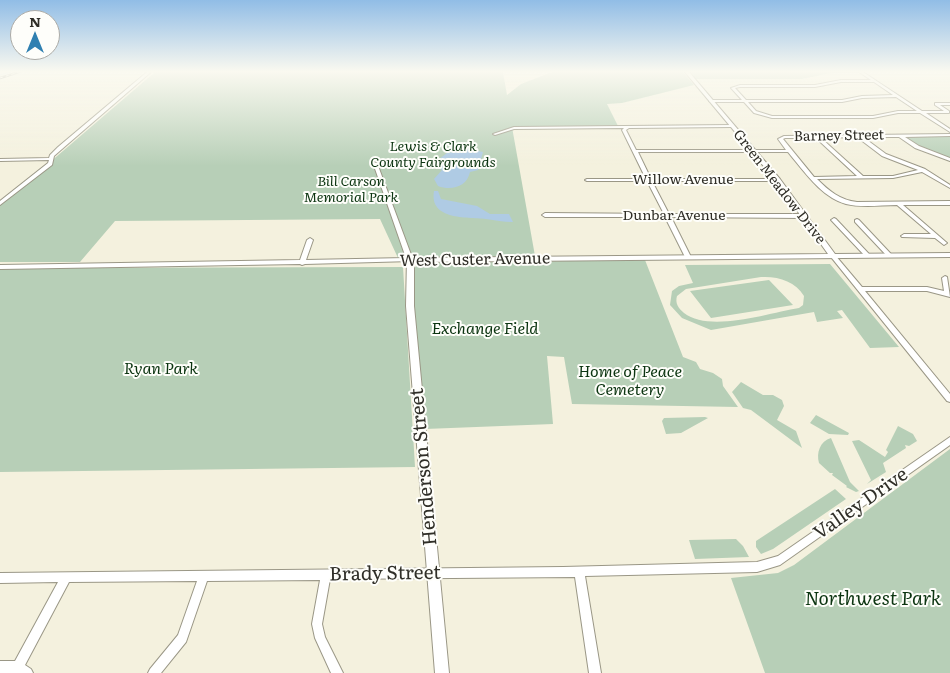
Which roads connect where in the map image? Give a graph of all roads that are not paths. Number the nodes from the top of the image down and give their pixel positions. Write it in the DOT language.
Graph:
graph roads {
  1 [pos="112,103"];
  2 [pos="713,103"];
  3 [pos="746,103"];
  4 [pos="909,103"];
  5 [pos="950,104"];
  6 [pos="922,112"];
  7 [pos="949,113"];
  8 [pos="732,126"];
  9 [pos="628,127"];
  10 [pos="950,133"];
  11 [pos="495,134"];
  12 [pos="899,135"];
  13 [pos="816,136"];
  14 [pos="858,136"];
  15 [pos="635,151"];
  16 [pos="753,151"];
  17 [pos="789,151"];
  18 [pos="51,159"];
  19 [pos="0,160"];
  20 [pos="950,160"];
  21 [pos="375,163"];
  22 [pos="923,170"];
  23 [pos="814,178"];
  24 [pos="862,178"];
  25 [pos="587,180"];
  26 [pos="649,180"];
  27 [pos="778,180"];
  28 [pos="950,187"];
  29 [pos="0,204"];
  30 [pos="899,204"];
  31 [pos="950,204"];
  32 [pos="545,216"];
  33 [pos="667,216"];
  34 [pos="804,216"];
  35 [pos="834,220"];
  36 [pos="857,221"];
  37 [pos="904,236"];
  38 [pos="936,236"];
  39 [pos="310,240"];
  40 [pos="944,243"];
  41 [pos="889,255"];
  42 [pos="950,255"];
  43 [pos="833,256"];
  44 [pos="867,256"];
  45 [pos="688,257"];
  46 [pos="410,260"];
  47 [pos="302,263"];
  48 [pos="0,267"];
  49 [pos="944,278"];
  50 [pos="860,289"];
  51 [pos="949,294"];
  52 [pos="950,399"];
  53 [pos="950,440"];
  54 [pos="770,564"];
  55 [pos="579,571"];
  56 [pos="433,573"];
  57 [pos="326,574"];
  58 [pos="204,576"];
  59 [pos="0,578"];
  60 [pos="66,578"];
  61 [pos="0,667"];
  62 [pos="23,670"];
  63 [pos="154,673"];
  64 [pos="337,673"];
  65 [pos="442,673"];
  66 [pos="595,673"];
  1 -- 18 [label="street"];
  2 -- 8 [label="main road, Green Meadow Drive"];
  3 -- 6 [label="street"];
  4 -- 6 [label="street"];
  5 -- 7 [label="street"];
  6 -- 7 [label="street"];
  6 -- 10 [label="street"];
  8 -- 9 [label="street"];
  8 -- 16 [label="main road, Green Meadow Drive"];
  9 -- 11 [label="street"];
  9 -- 15 [label="street"];
  10 -- 12 [label="street, Barney Street"];
  12 -- 14 [label="street, Barney Street"];
  12 -- 20 [label="street"];
  13 -- 14 [label="street, Barney Street"];
  13 -- 17 [label="street, Barney Street"];
  13 -- 24 [label="street"];
  14 -- 22 [label="street"];
  15 -- 16 [label="street, Barney Street"];
  15 -- 26 [label="street"];
  16 -- 17 [label="street, Barney Street"];
  16 -- 27 [label="main road, Green Meadow Drive"];
  17 -- 23 [label="street"];
  18 -- 19 [label="street"];
  18 -- 29 [label="street"];
  21 -- 46 [label="street"];
  22 -- 24 [label="street"];
  22 -- 28 [label="street"];
  23 -- 24 [label="street"];
  23 -- 30 [label="street"];
  25 -- 26 [label="street, Willow Avenue"];
  26 -- 27 [label="street, Willow Avenue"];
  26 -- 33 [label="street"];
  27 -- 34 [label="main road, Green Meadow Drive"];
  30 -- 31 [label="street"];
  30 -- 38 [label="street"];
  32 -- 33 [label="street, Dunbar Avenue"];
  33 -- 34 [label="street, Dunbar Avenue"];
  33 -- 45 [label="street"];
  34 -- 43 [label="main road, Green Meadow Drive"];
  35 -- 44 [label="street"];
  36 -- 41 [label="street"];
  37 -- 38 [label="street"];
  38 -- 40 [label="street"];
  39 -- 47 [label="street"];
  41 -- 42 [label="main road, West Custer Avenue"];
  41 -- 44 [label="main road, West Custer Avenue"];
  43 -- 44 [label="main road, West Custer Avenue"];
  43 -- 45 [label="main road, West Custer Avenue"];
  43 -- 50 [label="street"];
  45 -- 46 [label="main road, West Custer Avenue"];
  46 -- 47 [label="street, West Custer Avenue"];
  46 -- 56 [label="main road, Henderson Street"];
  47 -- 48 [label="street, West Custer Avenue"];
  49 -- 51 [label="street"];
  50 -- 51 [label="street"];
  50 -- 52 [label="street"];
  53 -- 54 [label="street, Valley Drive"];
  54 -- 55 [label="street, Brady Street"];
  55 -- 56 [label="street, Brady Street"];
  55 -- 66 [label="street"];
  56 -- 57 [label="street, Brady Street"];
  56 -- 65 [label="main road, Henderson Street"];
  57 -- 58 [label="street, Brady Street"];
  57 -- 64 [label="street"];
  58 -- 60 [label="street, Brady Street"];
  58 -- 63 [label="street"];
  59 -- 60 [label="street, Brady Street"];
  60 -- 62 [label="street"];
  61 -- 62 [label="street"];
}
